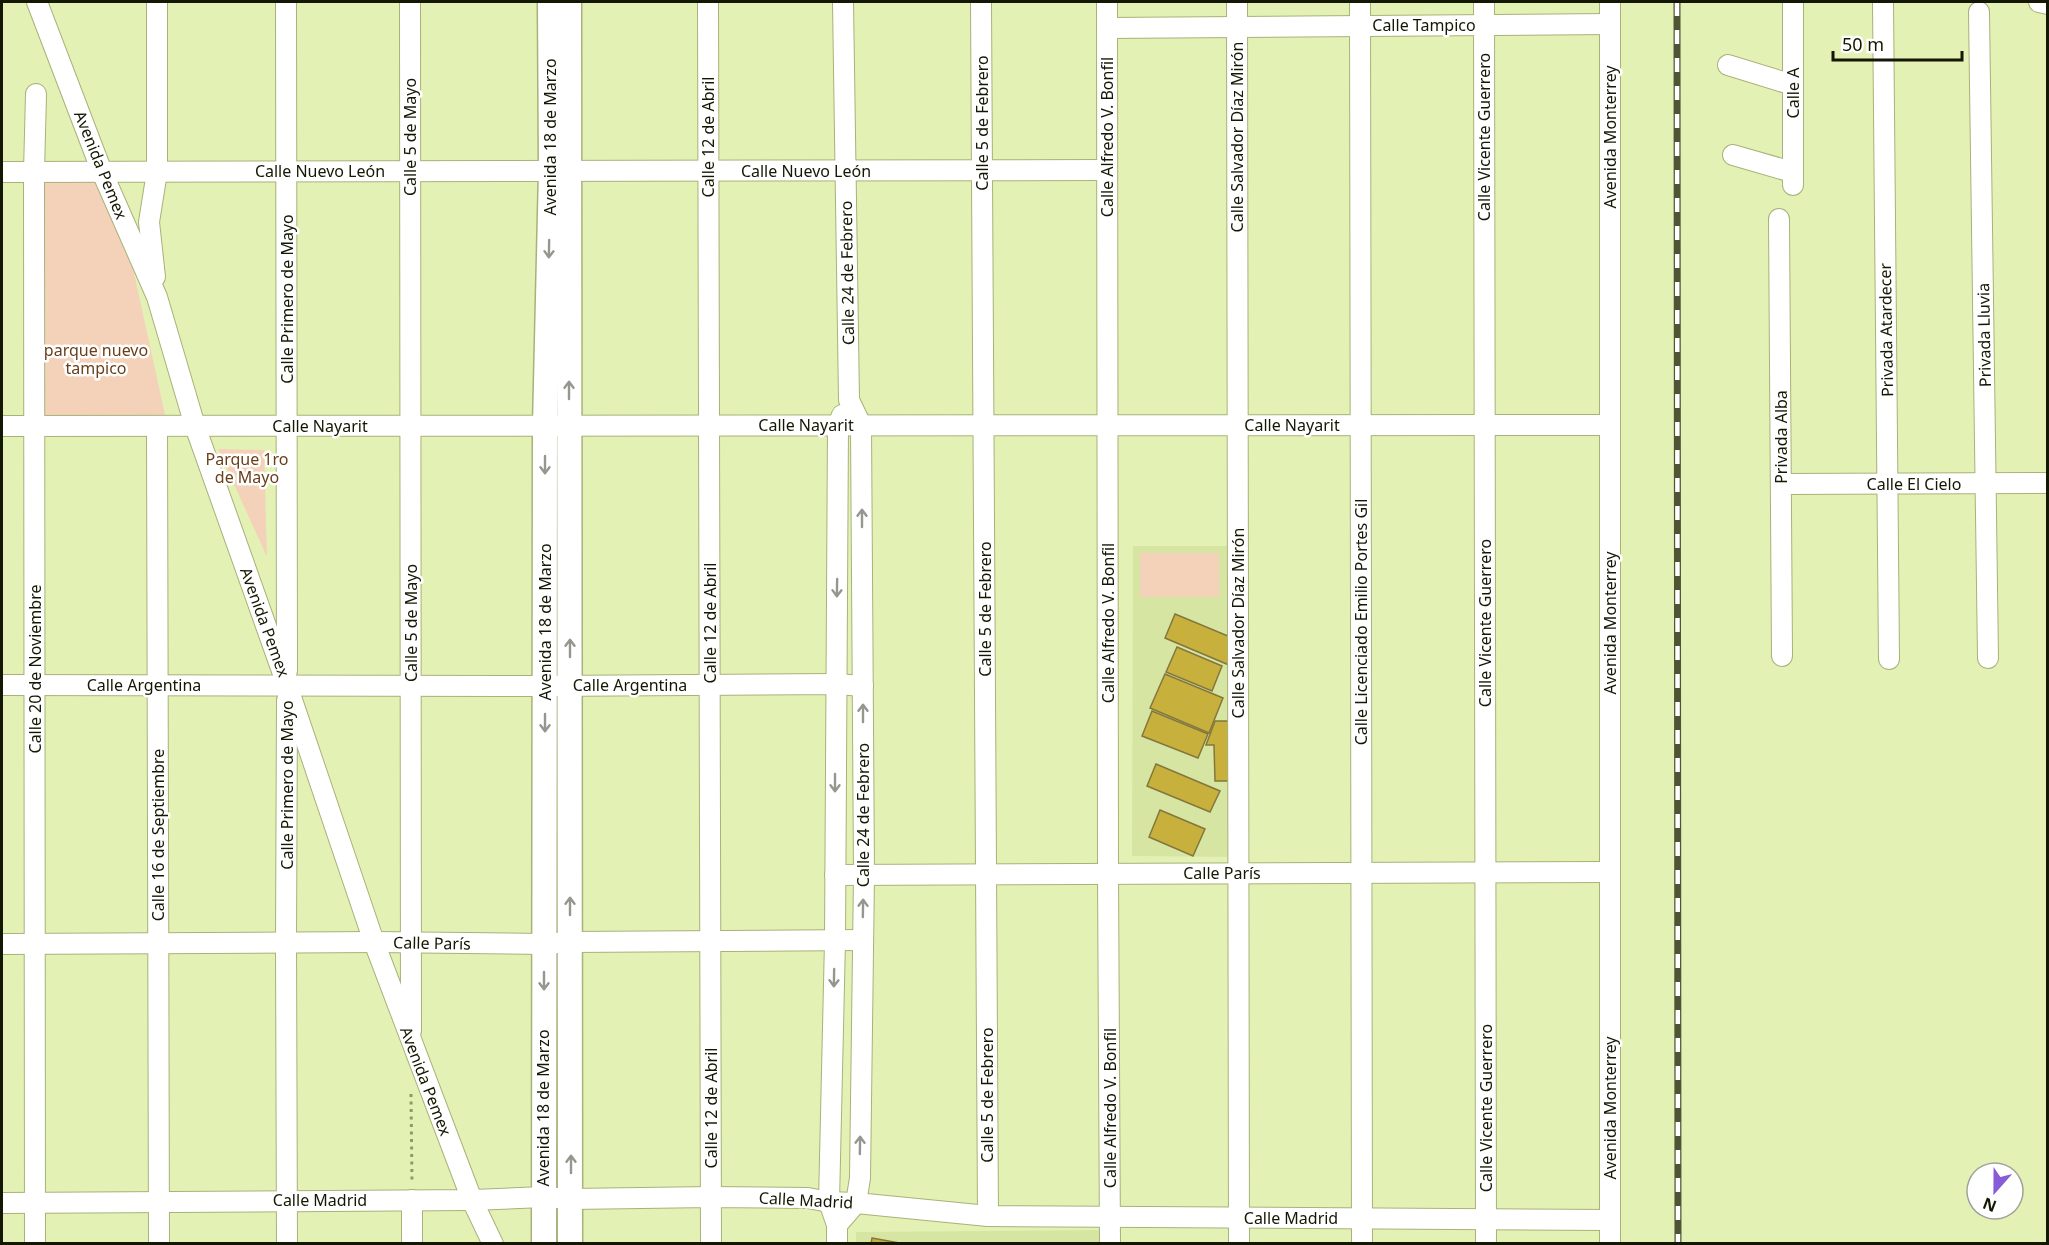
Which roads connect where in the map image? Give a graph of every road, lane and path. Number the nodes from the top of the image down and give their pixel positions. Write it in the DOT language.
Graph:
graph roads {
  1 [pos="37,2"];
  2 [pos="157,2"];
  3 [pos="286,2"];
  4 [pos="410,2"];
  5 [pos="550,2"];
  6 [pos="569,2"];
  7 [pos="708,2"];
  8 [pos="843,2"];
  9 [pos="981,2"];
  10 [pos="1107,2"];
  11 [pos="1237,2"];
  12 [pos="1360,2"];
  13 [pos="1484,2"];
  14 [pos="1611,2"];
  15 [pos="1793,2"];
  16 [pos="1883,2"];
  17 [pos="2039,2"];
  18 [pos="2048,4"];
  19 [pos="1979,12"];
  20 [pos="1610,24"];
  21 [pos="1484,25"];
  22 [pos="1360,26"];
  23 [pos="1237,27"];
  24 [pos="1107,28"];
  25 [pos="1728,65"];
  26 [pos="1793,85"];
  27 [pos="36,94"];
  28 [pos="1733,155"];
  29 [pos="982,170"];
  30 [pos="1107,170"];
  31 [pos="287,171"];
  32 [pos="410,171"];
  33 [pos="560,171"];
  34 [pos="708,171"];
  35 [pos="845,171"];
  36 [pos="2,172"];
  37 [pos="34,172"];
  38 [pos="102,172"];
  39 [pos="157,172"];
  40 [pos="1779,219"];
  41 [pos="157,297"];
  42 [pos="849,400"];
  43 [pos="570,425"];
  44 [pos="709,425"];
  45 [pos="838,425"];
  46 [pos="861,425"];
  47 [pos="1237,425"];
  48 [pos="1485,425"];
  49 [pos="1610,425"];
  50 [pos="2,426"];
  51 [pos="34,426"];
  52 [pos="157,426"];
  53 [pos="195,426"];
  54 [pos="287,426"];
  55 [pos="411,426"];
  56 [pos="545,426"];
  57 [pos="984,426"];
  58 [pos="1108,426"];
  59 [pos="1361,426"];
  60 [pos="1986,483"];
  61 [pos="2048,483"];
  62 [pos="1781,484"];
  63 [pos="1887,484"];
  64 [pos="1782,656"];
  65 [pos="1988,658"];
  66 [pos="1889,659"];
  67 [pos="836,684"];
  68 [pos="2,685"];
  69 [pos="34,685"];
  70 [pos="158,685"];
  71 [pos="287,685"];
  72 [pos="411,685"];
  73 [pos="570,685"];
  74 [pos="710,685"];
  75 [pos="545,686"];
  76 [pos="863,686"];
  77 [pos="1610,872"];
  78 [pos="1108,873"];
  79 [pos="1238,873"];
  80 [pos="1362,873"];
  81 [pos="1485,873"];
  82 [pos="835,875"];
  83 [pos="864,875"];
  84 [pos="986,875"];
  85 [pos="863,940"];
  86 [pos="710,941"];
  87 [pos="835,941"];
  88 [pos="374,942"];
  89 [pos="570,942"];
  90 [pos="158,943"];
  91 [pos="411,943"];
  92 [pos="2,944"];
  93 [pos="35,944"];
  94 [pos="286,944"];
  95 [pos="544,944"];
  96 [pos="411,1042"];
  97 [pos="411,1087"];
  98 [pos="543,1197"];
  99 [pos="711,1197"];
  100 [pos="571,1199"];
  101 [pos="287,1200"];
  102 [pos="412,1200"];
  103 [pos="472,1200"];
  104 [pos="159,1201"];
  105 [pos="35,1202"];
  106 [pos="829,1202"];
  107 [pos="2,1203"];
  108 [pos="856,1203"];
  109 [pos="988,1216"];
  110 [pos="1110,1217"];
  111 [pos="1239,1218"];
  112 [pos="1362,1218"];
  113 [pos="1486,1219"];
  114 [pos="1610,1220"];
  115 [pos="837,1234"];
  116 [pos="35,1244"];
  117 [pos="159,1244"];
  118 [pos="287,1244"];
  119 [pos="412,1244"];
  120 [pos="493,1244"];
  121 [pos="544,1244"];
  122 [pos="570,1244"];
  123 [pos="711,1244"];
  124 [pos="1110,1244"];
  125 [pos="1239,1244"];
  126 [pos="1362,1244"];
  127 [pos="1486,1244"];
  128 [pos="1610,1244"];
  1 -- 38 [label="street, Avenida Pemex"];
  2 -- 39 [label="street"];
  3 -- 31 [label="street, Calle Primero de Mayo"];
  4 -- 32 [label="street, Calle 5 de Mayo"];
  5 -- 33 [label="street, Avenida 18 de Marzo"];
  6 -- 33 [label="street, Avenida 18 de Marzo"];
  7 -- 34 [label="street, Calle 12 de Abril"];
  8 -- 35 [label="street, Calle 24 de Febrero"];
  9 -- 29 [label="street, Calle 5 de Febrero"];
  10 -- 24 [label="street, Calle Alfredo V. Bonfil"];
  11 -- 23 [label="street, Calle Salvador Díaz Mirón"];
  12 -- 22 [label="street, Calle Licenciado Emilio Portes Gil"];
  13 -- 21 [label="street, Calle Vicente Guerrero"];
  14 -- 20 [label="street, Avenida Monterrey"];
  15 -- 26 [label="street, Calle A"];
  16 -- 63 [label="street, Privada Atardecer"];
  17 -- 18 [label="street"];
  19 -- 60 [label="street, Privada Lluvia"];
  20 -- 21 [label="street, Calle Tampico"];
  20 -- 49 [label="street, Avenida Monterrey"];
  21 -- 22 [label="street, Calle Tampico"];
  21 -- 48 [label="street, Calle Vicente Guerrero"];
  22 -- 23 [label="street, Calle Tampico"];
  22 -- 59 [label="street, Calle Licenciado Emilio Portes Gil"];
  23 -- 24 [label="street, Calle Tampico"];
  23 -- 47 [label="street, Calle Salvador Díaz Mirón"];
  24 -- 30 [label="street, Calle Alfredo V. Bonfil"];
  25 -- 26 [label="street"];
  26 -- 28 [label="street, Calle A"];
  27 -- 37 [label="street, Calle 20 de Noviembre"];
  29 -- 30 [label="street, Calle Nuevo León"];
  29 -- 35 [label="street, Calle Nuevo León"];
  29 -- 57 [label="street, Calle 5 de Febrero"];
  30 -- 58 [label="street, Calle Alfredo V. Bonfil"];
  31 -- 32 [label="street, Calle Nuevo León"];
  31 -- 39 [label="street, Calle Nuevo León"];
  31 -- 54 [label="street, Calle Primero de Mayo"];
  32 -- 33 [label="street, Calle Nuevo León"];
  32 -- 55 [label="street, Calle 5 de Mayo"];
  33 -- 34 [label="street, Calle Nuevo León"];
  43 -- 33 [label="street, Avenida 18 de Marzo, one-way"];
  33 -- 56 [label="street, Avenida 18 de Marzo, one-way"];
  34 -- 35 [label="street, Calle Nuevo León"];
  34 -- 44 [label="street, Calle 12 de Abril"];
  35 -- 42 [label="street, Calle 24 de Febrero"];
  36 -- 37 [label="street, Calle Nuevo León"];
  37 -- 38 [label="street, Calle Nuevo León"];
  37 -- 51 [label="street, Calle 20 de Noviembre"];
  38 -- 39 [label="street, Calle Nuevo León"];
  38 -- 41 [label="street, Avenida Pemex"];
  39 -- 41 [label="street"];
  40 -- 62 [label="street, Privada Alba"];
  41 -- 53 [label="street, Avenida Pemex"];
  42 -- 45 [label="street, Calle 24 de Febrero"];
  42 -- 46 [label="street, Calle 24 de Febrero"];
  43 -- 44 [label="street, Calle Nayarit"];
  43 -- 56 [label="street, Calle Nayarit"];
  73 -- 43 [label="street, Avenida 18 de Marzo, one-way"];
  44 -- 45 [label="street, Calle Nayarit"];
  44 -- 74 [label="street, Calle 12 de Abril"];
  45 -- 46 [label="street, Calle Nayarit"];
  45 -- 67 [label="street, Calle 24 de Febrero, one-way"];
  46 -- 57 [label="street, Calle Nayarit"];
  76 -- 46 [label="street, Calle 24 de Febrero, one-way"];
  47 -- 58 [label="street, Calle Nayarit"];
  47 -- 59 [label="street, Calle Nayarit"];
  47 -- 79 [label="street, Calle Salvador Díaz Mirón"];
  48 -- 49 [label="street, Calle Nayarit"];
  48 -- 59 [label="street, Calle Nayarit"];
  48 -- 81 [label="street, Calle Vicente Guerrero"];
  49 -- 77 [label="street, Avenida Monterrey"];
  50 -- 51 [label="street, Calle Nayarit"];
  51 -- 52 [label="street, Calle Nayarit"];
  51 -- 69 [label="street, Calle 20 de Noviembre"];
  52 -- 53 [label="street, Calle Nayarit"];
  52 -- 70 [label="street, Calle 16 de Septiembre"];
  53 -- 54 [label="street, Calle Nayarit"];
  53 -- 71 [label="street, Avenida Pemex"];
  54 -- 55 [label="street, Calle Nayarit"];
  54 -- 71 [label="street, Calle Primero de Mayo"];
  55 -- 56 [label="street, Calle Nayarit"];
  55 -- 72 [label="street, Calle 5 de Mayo"];
  56 -- 75 [label="street, Avenida 18 de Marzo, one-way"];
  57 -- 58 [label="street, Calle Nayarit"];
  57 -- 84 [label="street, Calle 5 de Febrero"];
  58 -- 78 [label="street, Calle Alfredo V. Bonfil"];
  59 -- 80 [label="street, Calle Licenciado Emilio Portes Gil"];
  60 -- 61 [label="street, Calle El Cielo"];
  60 -- 63 [label="street, Calle El Cielo"];
  60 -- 65 [label="street, Privada Lluvia"];
  62 -- 63 [label="street, Calle El Cielo"];
  62 -- 64 [label="street, Privada Alba"];
  63 -- 66 [label="street, Privada Atardecer"];
  67 -- 74 [label="street, Calle Argentina"];
  67 -- 76 [label="street, Calle Argentina"];
  67 -- 82 [label="street, Calle 24 de Febrero, one-way"];
  68 -- 69 [label="street, Calle Argentina"];
  69 -- 70 [label="street, Calle Argentina"];
  69 -- 93 [label="street, Calle 20 de Noviembre"];
  70 -- 71 [label="street, Calle Argentina"];
  70 -- 90 [label="street, Calle 16 de Septiembre"];
  71 -- 72 [label="street, Calle Argentina"];
  71 -- 88 [label="street, Avenida Pemex"];
  71 -- 94 [label="street, Calle Primero de Mayo"];
  72 -- 75 [label="street, Calle Argentina"];
  72 -- 91 [label="street, Calle 5 de Mayo"];
  73 -- 74 [label="street, Calle Argentina"];
  73 -- 75 [label="street, Calle Argentina"];
  89 -- 73 [label="street, Avenida 18 de Marzo, one-way"];
  74 -- 86 [label="street, Calle 12 de Abril"];
  75 -- 95 [label="street, Avenida 18 de Marzo, one-way"];
  83 -- 76 [label="street, Calle 24 de Febrero, one-way"];
  77 -- 81 [label="street, Calle París"];
  77 -- 114 [label="street, Avenida Monterrey"];
  78 -- 79 [label="street, Calle París"];
  78 -- 84 [label="street, Calle París"];
  78 -- 110 [label="street, Calle Alfredo V. Bonfil"];
  79 -- 80 [label="street, Calle París"];
  79 -- 111 [label="street, Calle Salvador Díaz Mirón"];
  80 -- 81 [label="street, Calle París"];
  80 -- 112 [label="street, Calle Licenciado Emilio Portes Gil"];
  81 -- 113 [label="street, Calle Vicente Guerrero"];
  82 -- 83 [label="street, Calle París"];
  82 -- 87 [label="street, Calle 24 de Febrero"];
  83 -- 84 [label="street, Calle París"];
  85 -- 83 [label="street, Calle 24 de Febrero, one-way"];
  84 -- 109 [label="street, Calle 5 de Febrero"];
  85 -- 87 [label="street, Calle París"];
  108 -- 85 [label="street, Calle 24 de Febrero, one-way"];
  86 -- 87 [label="street, Calle París"];
  86 -- 89 [label="street, Calle París"];
  86 -- 99 [label="street, Calle 12 de Abril"];
  87 -- 106 [label="street, Calle 24 de Febrero, one-way"];
  88 -- 91 [label="street, Calle París"];
  88 -- 94 [label="street, Calle París"];
  88 -- 96 [label="street, Avenida Pemex"];
  89 -- 95 [label="street, Calle París"];
  100 -- 89 [label="street, Avenida 18 de Marzo, one-way"];
  90 -- 93 [label="street, Calle París"];
  90 -- 94 [label="street, Calle París"];
  90 -- 104 [label="street, Calle 16 de Septiembre"];
  91 -- 95 [label="street, Calle París"];
  91 -- 96 [label="street, Calle 5 de Mayo"];
  92 -- 93 [label="street, Calle París"];
  93 -- 105 [label="street, Calle 20 de Noviembre"];
  94 -- 101 [label="street, Calle Primero de Mayo"];
  95 -- 98 [label="street, Avenida 18 de Marzo, one-way"];
  96 -- 103 [label="street, Avenida Pemex"];
  97 -- 102 [label="path"];
  98 -- 100 [label="street, Calle Madrid"];
  98 -- 103 [label="street, Calle Madrid"];
  98 -- 121 [label="street, Avenida 18 de Marzo"];
  99 -- 100 [label="street, Calle Madrid"];
  99 -- 106 [label="street, Calle Madrid"];
  99 -- 123 [label="street, Calle 12 de Abril"];
  100 -- 122 [label="street, Avenida 18 de Marzo"];
  101 -- 102 [label="street, Calle Madrid"];
  101 -- 104 [label="street, Calle Madrid"];
  101 -- 118 [label="street, Calle Primero de Mayo"];
  102 -- 103 [label="street, Calle Madrid"];
  102 -- 119 [label="street"];
  103 -- 120 [label="street, Avenida Pemex"];
  104 -- 105 [label="street, Calle Madrid"];
  104 -- 117 [label="street, Calle 16 de Septiembre"];
  105 -- 107 [label="street, Calle Madrid"];
  105 -- 116 [label="street, Calle 20 de Noviembre"];
  106 -- 108 [label="street, Calle Madrid"];
  106 -- 115 [label="street, Calle 24 de Febrero"];
  108 -- 109 [label="street, Calle Madrid"];
  108 -- 115 [label="street, Calle 24 de Febrero"];
  109 -- 110 [label="street, Calle Madrid"];
  110 -- 111 [label="street, Calle Madrid"];
  110 -- 124 [label="street, Calle Alfredo V. Bonfil"];
  111 -- 112 [label="street, Calle Madrid"];
  111 -- 125 [label="street, Calle Salvador Díaz Mirón"];
  112 -- 113 [label="street, Calle Madrid"];
  112 -- 126 [label="street, Calle Licenciado Emilio Portes Gil"];
  113 -- 114 [label="street, Calle Madrid"];
  113 -- 127 [label="street, Calle Vicente Guerrero"];
  114 -- 128 [label="street, Avenida Monterrey"];
}
